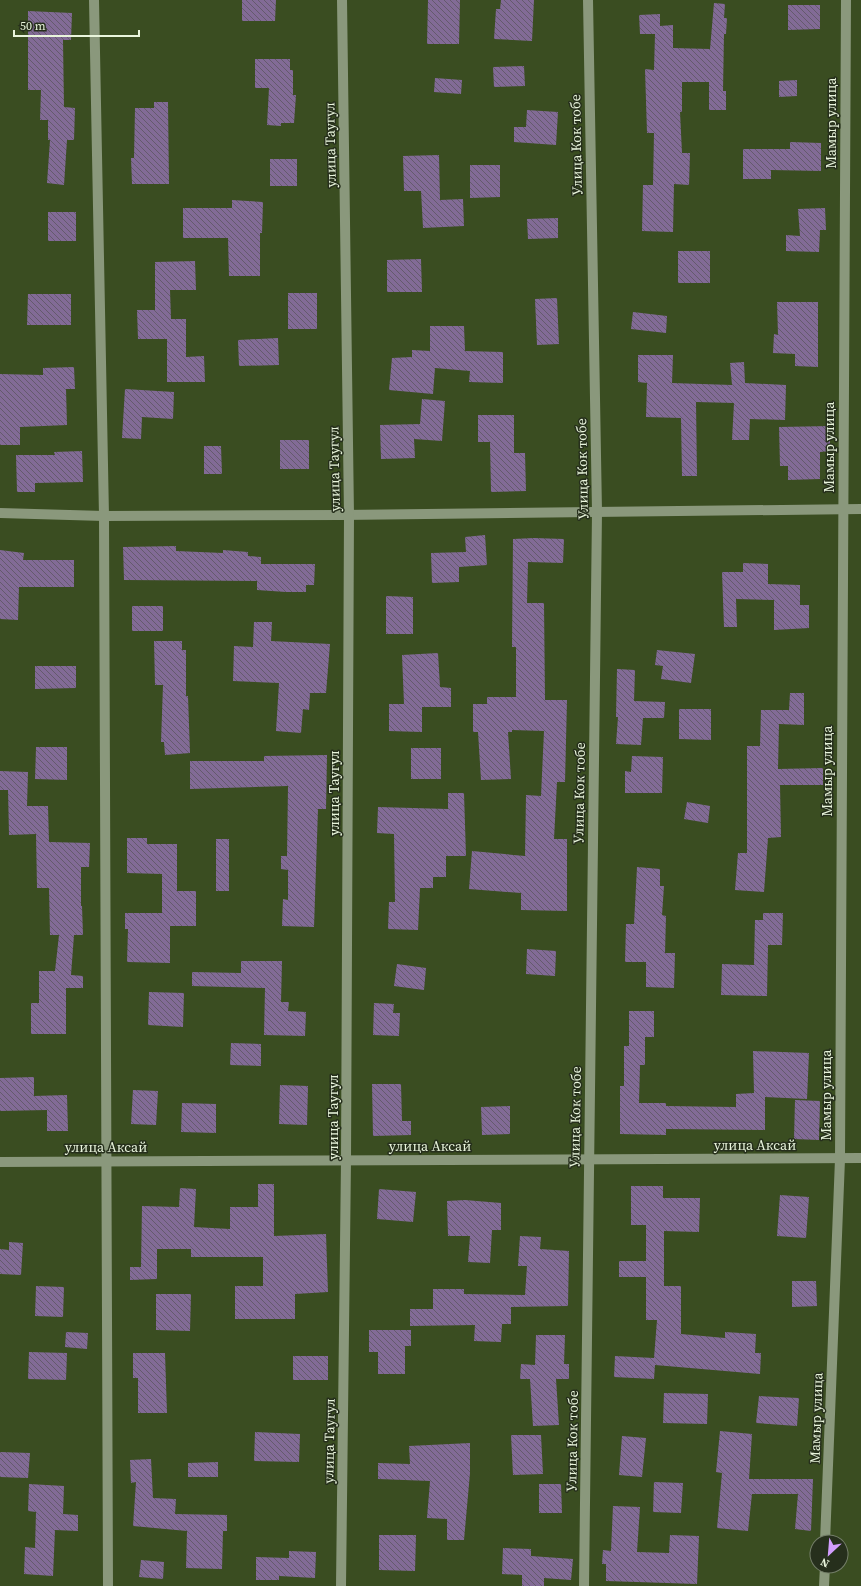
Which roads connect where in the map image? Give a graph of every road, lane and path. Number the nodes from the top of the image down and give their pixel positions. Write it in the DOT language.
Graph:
graph roads {
  1 [pos="94,0"];
  2 [pos="342,0"];
  3 [pos="588,0"];
  4 [pos="846,0"];
  5 [pos="842,509"];
  6 [pos="861,509"];
  7 [pos="597,512"];
  8 [pos="0,513"];
  9 [pos="349,515"];
  10 [pos="104,516"];
  11 [pos="861,1158"];
  12 [pos="589,1159"];
  13 [pos="840,1159"];
  14 [pos="346,1160"];
  15 [pos="0,1162"];
  16 [pos="106,1162"];
  17 [pos="825,1534"];
  18 [pos="824,1574"];
  19 [pos="108,1586"];
  20 [pos="341,1586"];
  21 [pos="584,1586"];
  22 [pos="824,1586"];
  1 -- 10 [label="street"];
  2 -- 9 [label="street, улица Таугул"];
  3 -- 7 [label="street, Улица Кок тобе"];
  4 -- 5 [label="street, Мамыр улица"];
  5 -- 6 [label="street"];
  5 -- 7 [label="street"];
  5 -- 13 [label="street, Мамыр улица"];
  7 -- 9 [label="street"];
  7 -- 12 [label="street, Улица Кок тобе"];
  8 -- 10 [label="street"];
  9 -- 10 [label="street"];
  9 -- 14 [label="street, улица Таугул"];
  10 -- 16 [label="street"];
  11 -- 13 [label="street, улица Аксай"];
  12 -- 13 [label="street, улица Аксай"];
  12 -- 14 [label="street, улица Аксай"];
  12 -- 21 [label="street, Улица Кок тобе"];
  13 -- 17 [label="street, Мамыр улица"];
  14 -- 16 [label="street, улица Аксай"];
  14 -- 20 [label="street, улица Таугул"];
  15 -- 16 [label="street, улица Аксай"];
  16 -- 19 [label="street"];
  18 -- 22 [label="street"];
}
